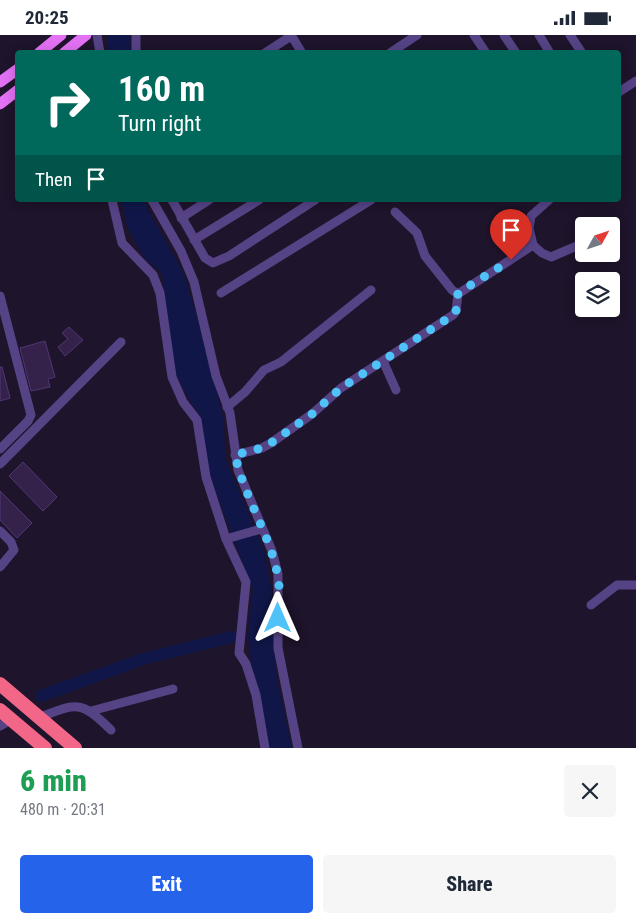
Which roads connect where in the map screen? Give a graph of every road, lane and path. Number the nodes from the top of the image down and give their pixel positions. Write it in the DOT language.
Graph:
graph roads {
  1 [pos="61,35"];
  2 [pos="86,35"];
  3 [pos="97,35"];
  4 [pos="136,35"];
  5 [pos="474,35"];
  6 [pos="504,35"];
  7 [pos="539,35"];
  8 [pos="570,35"];
  9 [pos="291,36"];
  10 [pos="411,37"];
  11 [pos="43,50"];
  12 [pos="68,50"];
  13 [pos="100,50"];
  14 [pos="136,50"];
  15 [pos="272,50"];
  16 [pos="300,50"];
  17 [pos="394,50"];
  18 [pos="484,50"];
  19 [pos="514,50"];
  20 [pos="548,50"];
  21 [pos="580,50"];
  22 [pos="15,71"];
  23 [pos="636,81"];
  24 [pos="0,83"];
  25 [pos="15,92"];
  26 [pos="621,92"];
  27 [pos="0,104"];
  28 [pos="112,202"];
  29 [pos="153,202"];
  30 [pos="173,202"];
  31 [pos="206,202"];
  32 [pos="256,202"];
  33 [pos="312,202"];
  34 [pos="368,202"];
  35 [pos="548,202"];
  36 [pos="395,213"];
  37 [pos="181,218"];
  38 [pos="194,240"];
  39 [pos="533,245"];
  40 [pos="575,247"];
  41 [pos="371,290"];
  42 [pos="221,293"];
  43 [pos="458,293"];
  44 [pos="0,296"];
  45 [pos="121,342"];
  46 [pos="383,361"];
  47 [pos="396,390"];
  48 [pos="227,407"];
  49 [pos="0,449"];
  50 [pos="235,455"];
  51 [pos="0,464"];
  52 [pos="0,523"];
  53 [pos="259,529"];
  54 [pos="0,531"];
  55 [pos="229,539"];
  56 [pos="17,540"];
  57 [pos="0,567"];
  58 [pos="636,585"];
  59 [pos="591,605"];
  60 [pos="0,684"];
  61 [pos="173,689"];
  62 [pos="91,711"];
  63 [pos="4,717"];
  64 [pos="40,717"];
  65 [pos="111,729"];
  66 [pos="45,748"];
  67 [pos="75,748"];
  68 [pos="265,748"];
  69 [pos="298,748"];
  1 -- 11 [label="main road"];
  2 -- 12 [label="main road"];
  3 -- 13 [label="street"];
  4 -- 14 [label="street"];
  5 -- 18 [label="street"];
  6 -- 19 [label="street"];
  7 -- 20 [label="street"];
  8 -- 21 [label="street"];
  9 -- 15 [label="street"];
  9 -- 16 [label="street"];
  10 -- 17 [label="street"];
  22 -- 24 [label="main road"];
  23 -- 26 [label="street"];
  25 -- 27 [label="main road"];
  28 -- 55 [label="street"];
  29 -- 48 [label="street"];
  30 -- 37 [label="street"];
  31 -- 37 [label="street"];
  32 -- 38 [label="street"];
  33 -- 38 [label="street"];
  34 -- 42 [label="street"];
  35 -- 39 [label="street"];
  36 -- 43 [label="street"];
  37 -- 38 [label="street"];
  39 -- 40 [label="street"];
  39 -- 43 [label="street"];
  41 -- 48 [label="street"];
  43 -- 46 [label="street"];
  44 -- 49 [label="street"];
  45 -- 51 [label="street"];
  46 -- 47 [label="street"];
  46 -- 50 [label="street"];
  48 -- 50 [label="street"];
  50 -- 53 [label="street"];
  52 -- 56 [label="street"];
  53 -- 55 [label="street"];
  53 -- 69 [label="street"];
  54 -- 57 [label="street"];
  55 -- 68 [label="street"];
  58 -- 59 [label="street"];
  60 -- 64 [label="highway"];
  61 -- 62 [label="street"];
  62 -- 64 [label="street"];
  62 -- 65 [label="street"];
  63 -- 66 [label="highway"];
  64 -- 67 [label="highway"];
}
